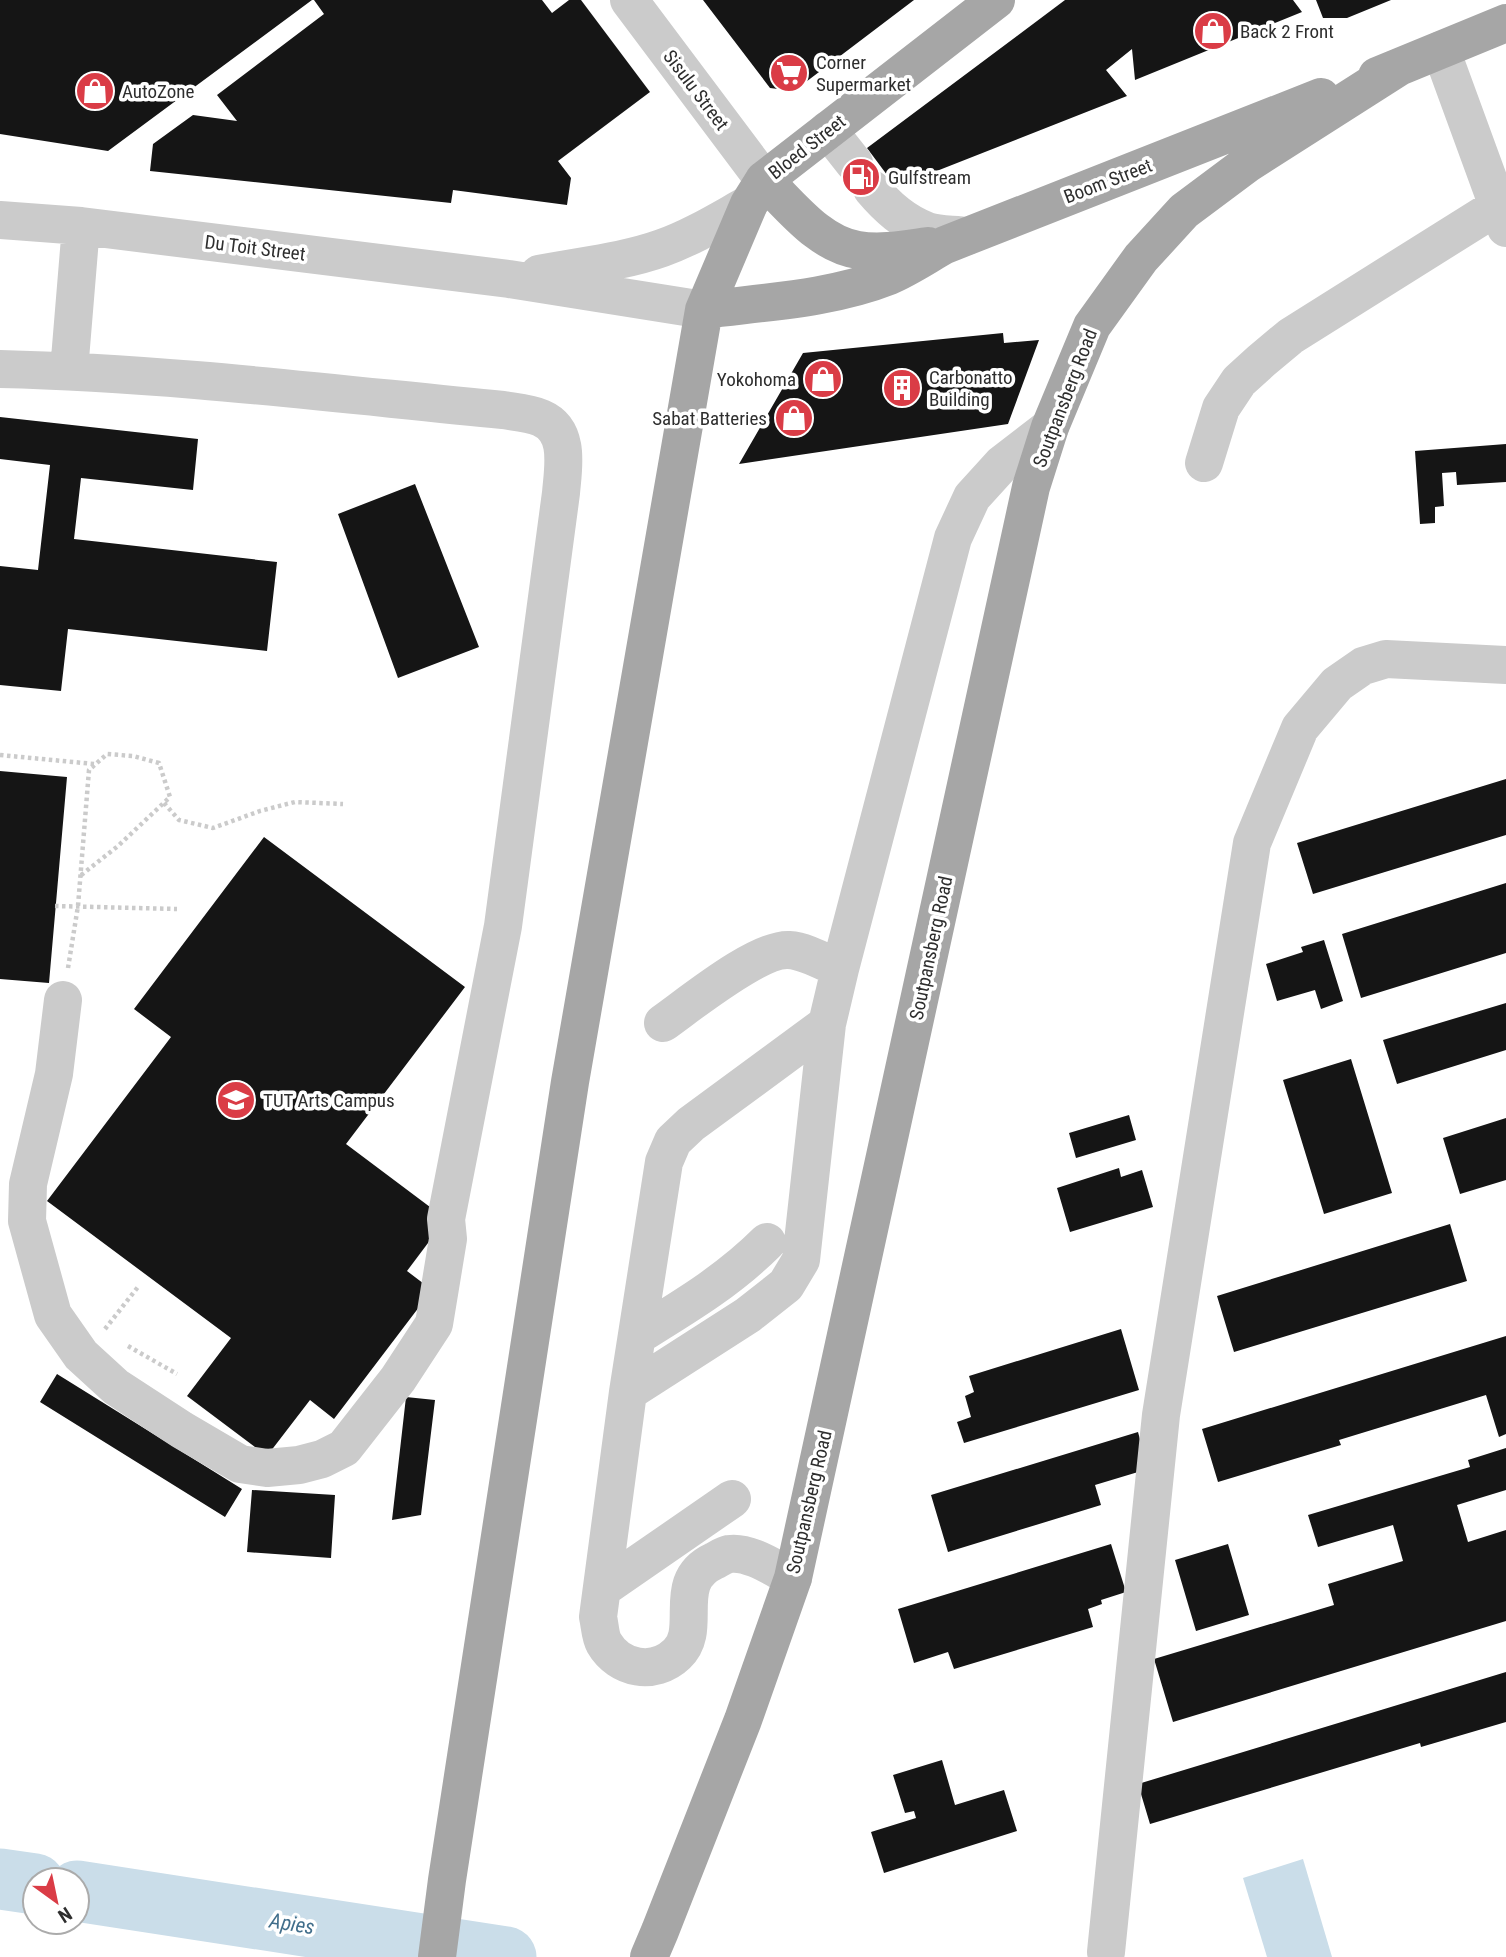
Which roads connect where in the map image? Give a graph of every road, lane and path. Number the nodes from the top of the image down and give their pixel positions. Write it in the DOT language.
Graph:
graph roads {
  1 [pos="629,0"];
  2 [pos="996,0"];
  3 [pos="1506,23"];
  4 [pos="1441,50"];
  5 [pos="1399,67"];
  6 [pos="828,130"];
  7 [pos="757,192"];
  8 [pos="1503,212"];
  9 [pos="0,220"];
  10 [pos="80,226"];
  11 [pos="956,240"];
  12 [pos="509,279"];
  13 [pos="704,310"];
  14 [pos="0,369"];
  15 [pos="69,371"];
  16 [pos="1050,427"];
  17 [pos="1204,463"];
  18 [pos="1506,665"];
  19 [pos="0,755"];
  20 [pos="95,764"];
  21 [pos="164,803"];
  22 [pos="343,804"];
  23 [pos="80,876"];
  24 [pos="55,906"];
  25 [pos="78,906"];
  26 [pos="177,909"];
  27 [pos="839,969"];
  28 [pos="63,1000"];
  29 [pos="663,1023"];
  30 [pos="827,1024"];
  31 [pos="767,1242"];
  32 [pos="138,1287"];
  33 [pos="637,1336"];
  34 [pos="124,1344"];
  35 [pos="81,1355"];
  36 [pos="177,1374"];
  37 [pos="628,1392"];
  38 [pos="732,1499"];
  39 [pos="793,1578"];
  40 [pos="603,1588"];
  41 [pos="654,1944"];
  42 [pos="1106,1952"];
  43 [pos="437,1957"];
  1 -- 7 [label="street, Sisulu Street"];
  2 -- 6 [label="main road, Bloed Street"];
  3 -- 4 [label="main road, Boom Street"];
  4 -- 5 [label="main road, Boom Street"];
  4 -- 8 [label="street"];
  5 -- 11 [label="main road, Boom Street"];
  5 -- 16 [label="main road, Soutpansberg Road"];
  6 -- 7 [label="main road, Bloed Street"];
  6 -- 11 [label="street"];
  7 -- 11 [label="main road"];
  7 -- 12 [label="street, Du Toit Street"];
  7 -- 13 [label="main road, Bloed Street"];
  8 -- 17 [label="street"];
  9 -- 10 [label="street, Du Toit Street"];
  10 -- 12 [label="street, Du Toit Street"];
  10 -- 15 [label="street"];
  11 -- 13 [label="main road, Boom Street"];
  12 -- 13 [label="street, Du Toit Street"];
  13 -- 43 [label="main road"];
  14 -- 15 [label="street"];
  15 -- 35 [label="street"];
  16 -- 27 [label="street"];
  16 -- 39 [label="main road, Soutpansberg Road"];
  18 -- 42 [label="street"];
  19 -- 20 [label="path"];
  20 -- 21 [label="path"];
  20 -- 23 [label="path"];
  21 -- 22 [label="path"];
  21 -- 23 [label="path"];
  23 -- 25 [label="path"];
  24 -- 25 [label="path"];
  25 -- 26 [label="path"];
  25 -- 28 [label="path"];
  27 -- 29 [label="street"];
  27 -- 30 [label="street"];
  28 -- 35 [label="street"];
  30 -- 33 [label="street"];
  30 -- 37 [label="street"];
  31 -- 33 [label="street"];
  32 -- 35 [label="path"];
  33 -- 37 [label="street"];
  34 -- 36 [label="path"];
  37 -- 40 [label="street"];
  38 -- 40 [label="street"];
  39 -- 40 [label="street"];
  39 -- 41 [label="main road, Soutpansberg Road"];
}
